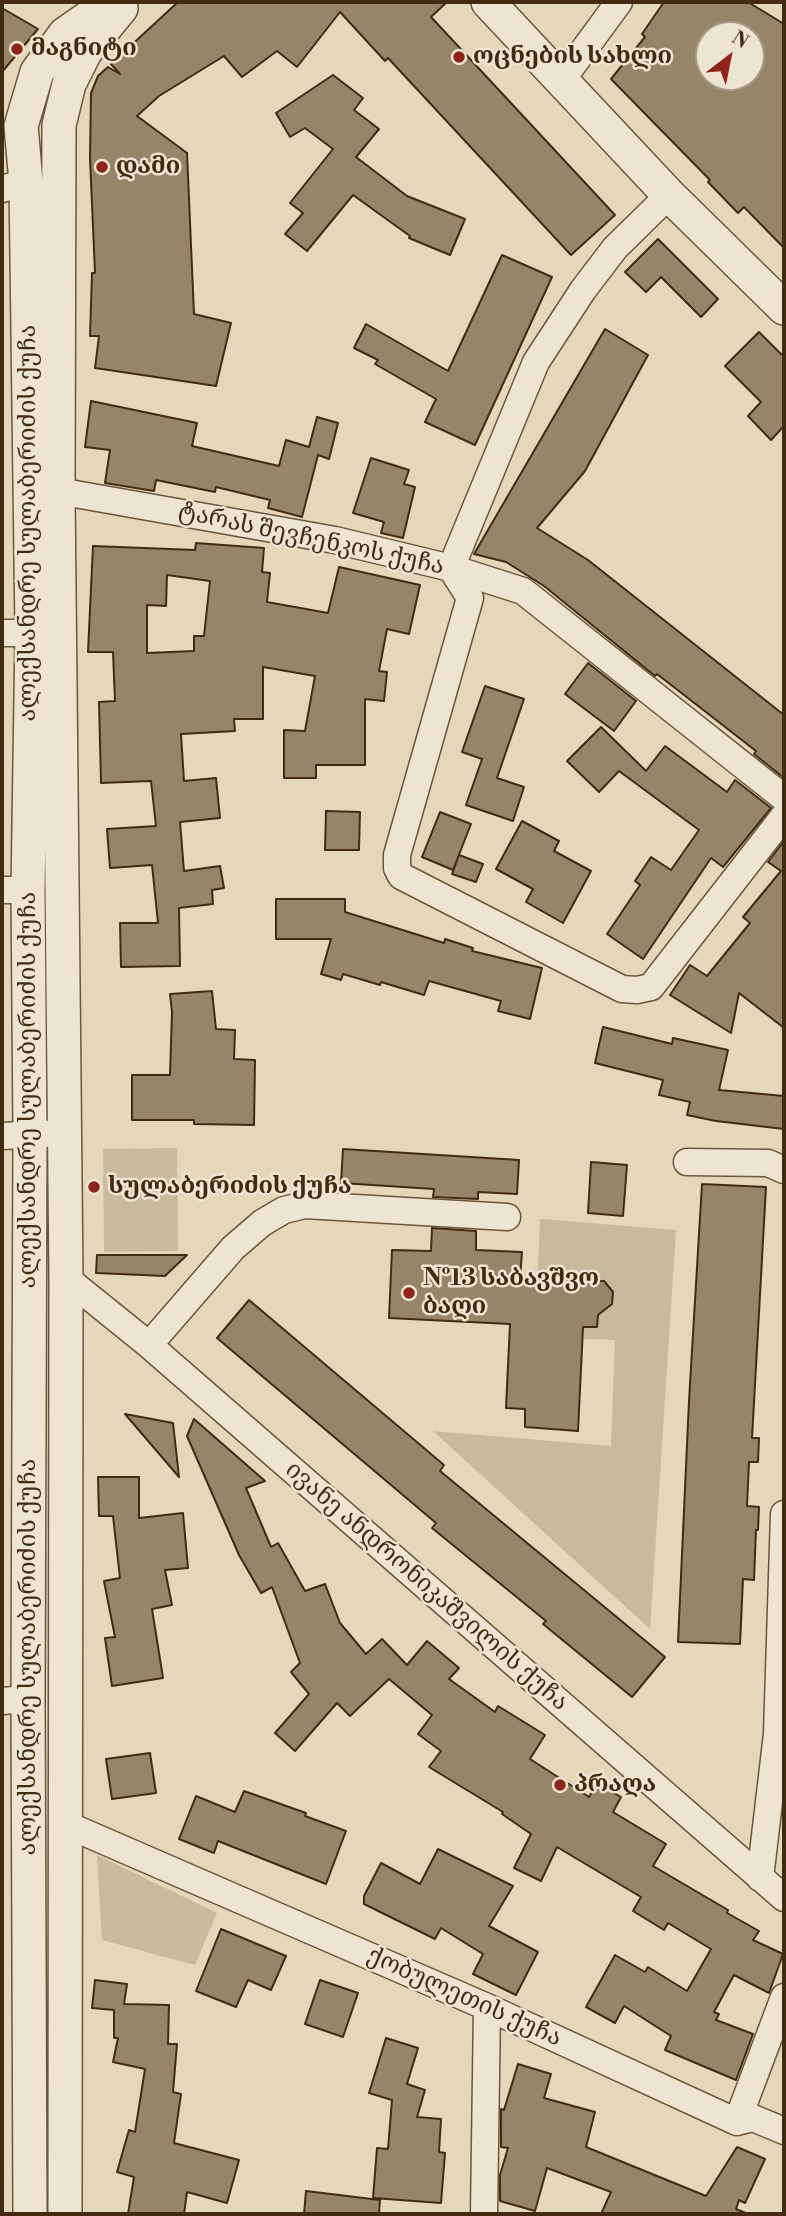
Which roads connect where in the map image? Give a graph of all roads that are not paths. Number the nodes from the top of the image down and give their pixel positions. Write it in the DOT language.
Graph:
graph roads {
  1 [pos="111,2"];
  2 [pos="126,2"];
  3 [pos="488,2"];
  4 [pos="619,2"];
  5 [pos="561,81"];
  6 [pos="11,122"];
  7 [pos="60,125"];
  8 [pos="14,186"];
  9 [pos="670,195"];
  10 [pos="784,308"];
  11 [pos="58,491"];
  12 [pos="451,568"];
  13 [pos="17,633"];
  14 [pos="784,797"];
  15 [pos="784,816"];
  16 [pos="15,890"];
  17 [pos="63,1133"];
  18 [pos="16,1135"];
  19 [pos="687,1162"];
  20 [pos="784,1170"];
  21 [pos="507,1217"];
  22 [pos="66,1278"];
  23 [pos="149,1345"];
  24 [pos="784,1514"];
  25 [pos="15,1700"];
  26 [pos="780,1735"];
  27 [pos="65,1824"];
  28 [pos="761,1878"];
  29 [pos="784,1898"];
  30 [pos="784,1997"];
  31 [pos="487,2007"];
  32 [pos="737,2122"];
  33 [pos="784,2131"];
  34 [pos="30,2214"];
  35 [pos="65,2214"];
  36 [pos="484,2214"];
  1 -- 6 [label="street, ალექსანდრე სულაბერიძის ქუჩა"];
  2 -- 7 [label="street, ალექსანდრე სულაბერიძის ქუჩა"];
  3 -- 5 [label="street"];
  4 -- 5 [label="street"];
  5 -- 9 [label="street"];
  6 -- 7 [label="street"];
  6 -- 8 [label="street, ალექსანდრე სულაბერიძის ქუჩა"];
  7 -- 11 [label="street, ალექსანდრე სულაბერიძის ქუჩა"];
  8 -- 13 [label="street, ალექსანდრე სულაბერიძის ქუჩა"];
  9 -- 10 [label="street"];
  9 -- 12 [label="street"];
  11 -- 12 [label="street, ტარას შევჩენკოს ქუჩა"];
  11 -- 17 [label="street, ალექსანდრე სულაბერიძის ქუჩა"];
  12 -- 14 [label="street, ტარას შევჩენკოს ქუჩა"];
  12 -- 15 [label="street"];
  13 -- 16 [label="street, ალექსანდრე სულაბერიძის ქუჩა"];
  16 -- 18 [label="street, ალექსანდრე სულაბერიძის ქუჩა"];
  17 -- 18 [label="street"];
  17 -- 22 [label="street, ალექსანდრე სულაბერიძის ქუჩა"];
  18 -- 25 [label="street, ალექსანდრე სულაბერიძის ქუჩა"];
  19 -- 20 [label="street"];
  21 -- 23 [label="street"];
  22 -- 23 [label="street, ივანე ანდრონიკაშვილის ქუჩა"];
  22 -- 27 [label="street, ალექსანდრე სულაბერიძის ქუჩა"];
  23 -- 28 [label="street, ივანე ანდრონიკაშვილის ქუჩა"];
  24 -- 26 [label="street"];
  25 -- 34 [label="street, ალექსანდრე სულაბერიძის ქუჩა"];
  26 -- 28 [label="street"];
  27 -- 31 [label="street, ქობულეთის ქუჩა"];
  27 -- 35 [label="street, ალექსანდრე სულაბერიძის ქუჩა"];
  28 -- 29 [label="street, ივანე ანდრონიკაშვილის ქუჩა"];
  30 -- 32 [label="street"];
  31 -- 32 [label="street, ქობულეთის ქუჩა"];
  31 -- 36 [label="street"];
  32 -- 33 [label="street, ქობულეთის ქუჩა"];
}
